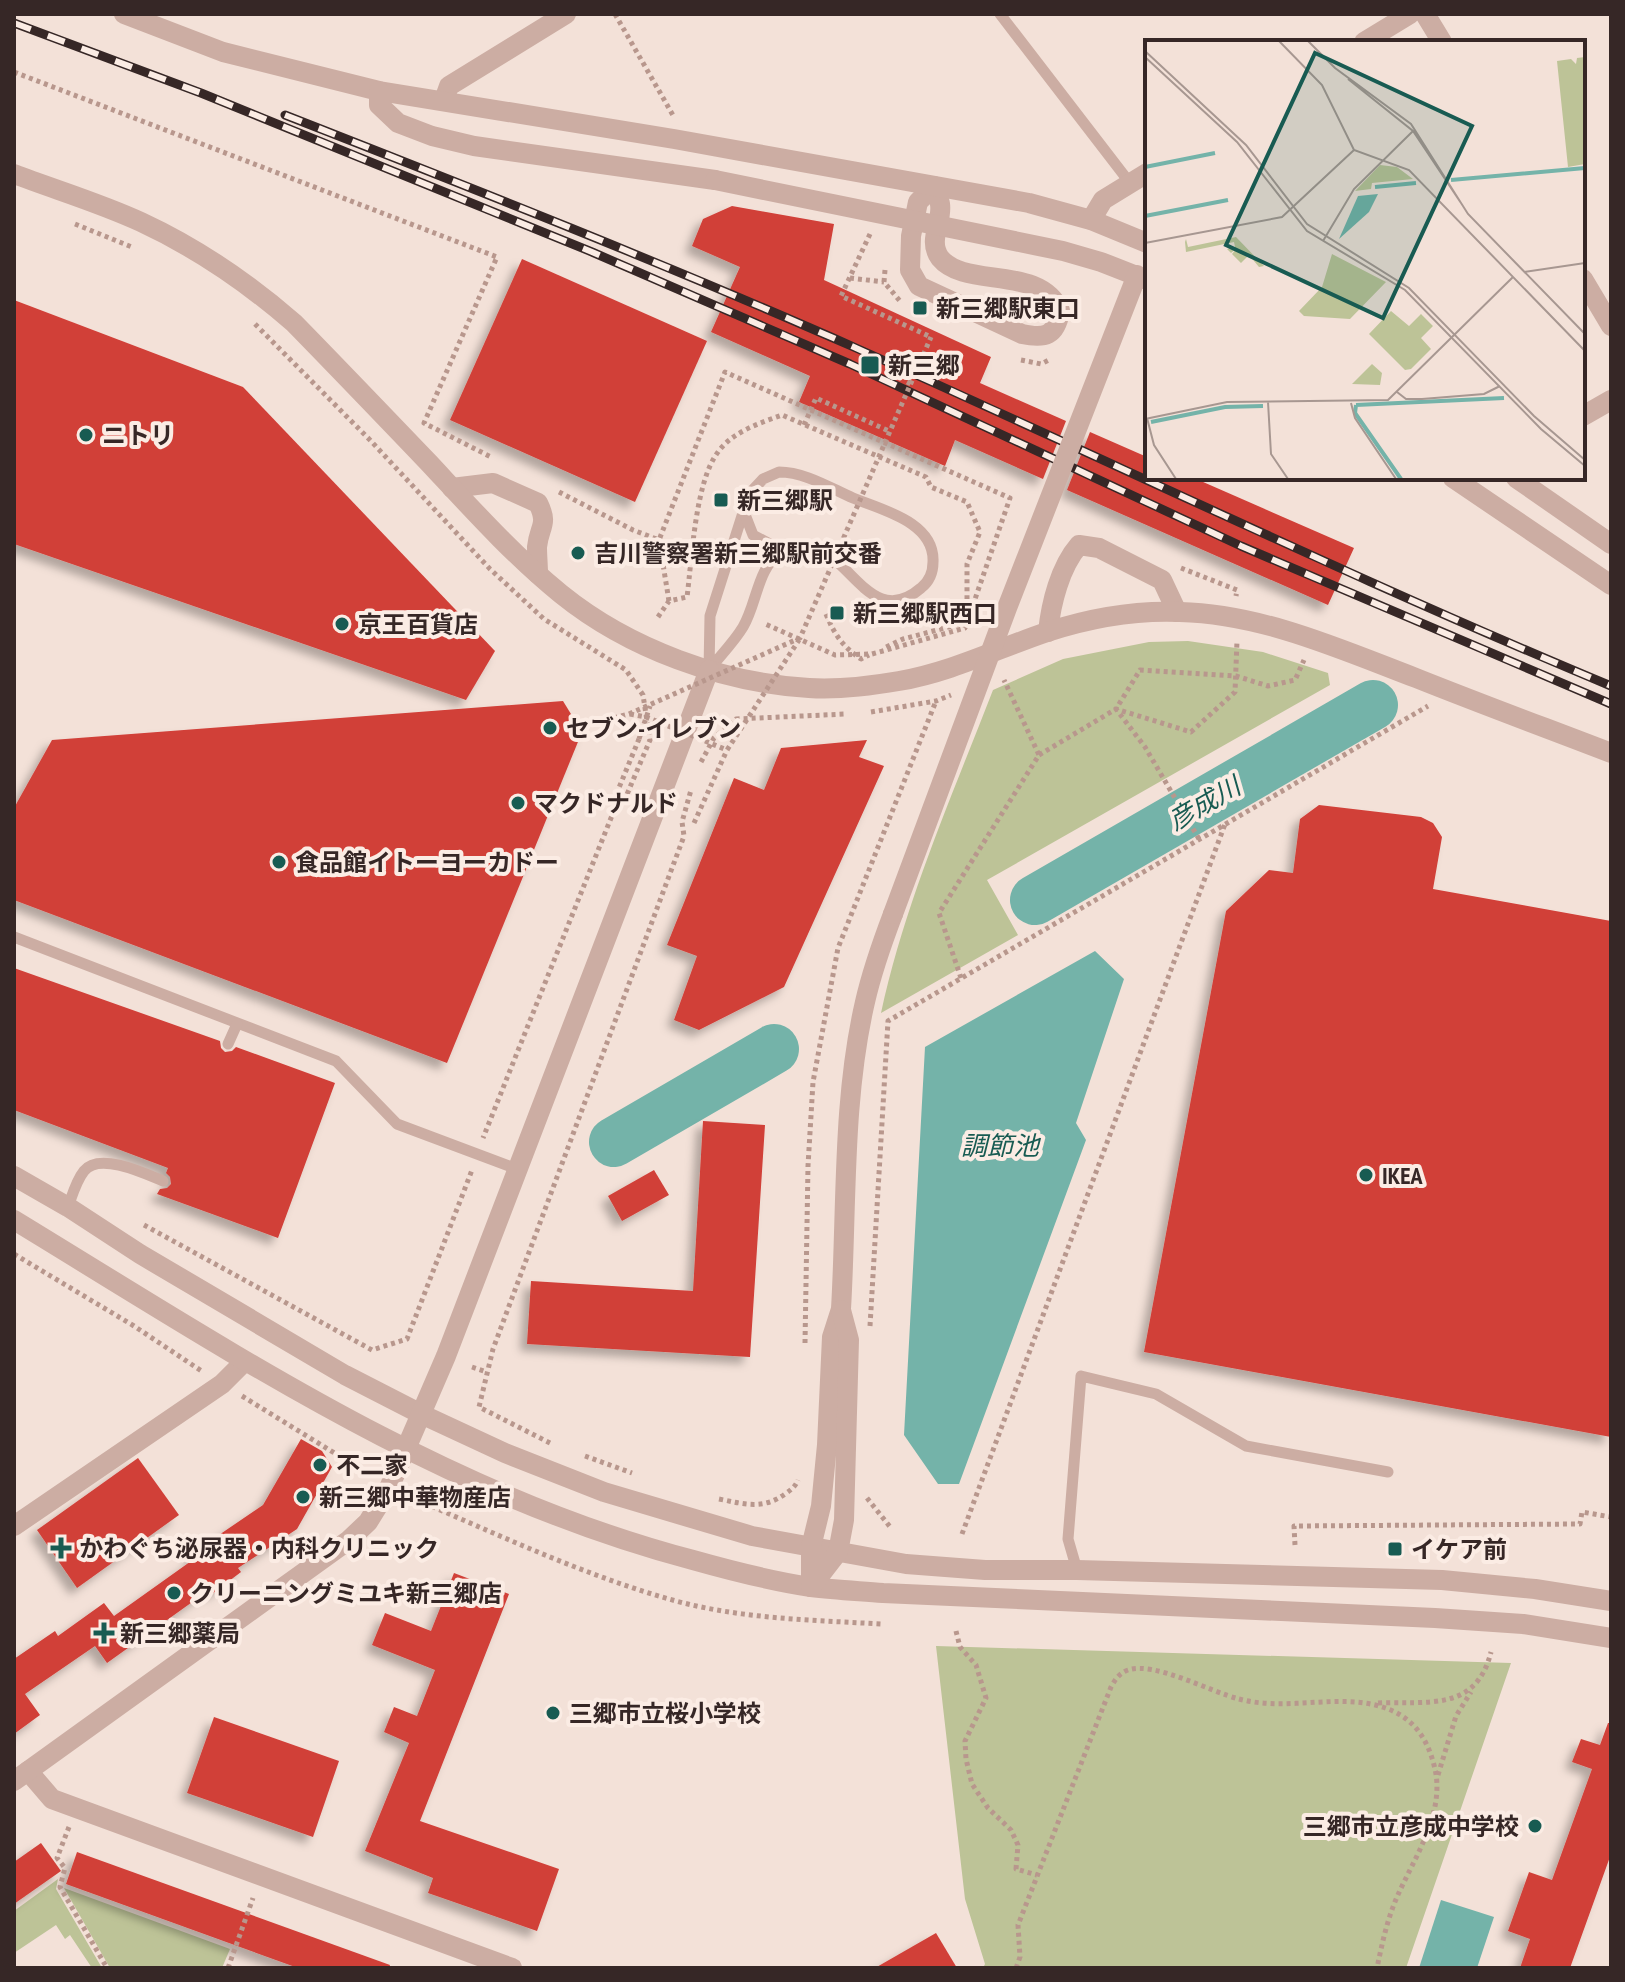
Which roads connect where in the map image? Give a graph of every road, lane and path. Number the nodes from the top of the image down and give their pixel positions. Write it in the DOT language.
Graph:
graph roads {
  1 [pos="126,14"];
  2 [pos="566,14"];
  3 [pos="615,14"];
  4 [pos="1000,14"];
  5 [pos="1410,14"];
  6 [pos="1425,14"];
  7 [pos="1367,40"];
  8 [pos="1441,40"];
  9 [pos="14,72"];
  10 [pos="379,91"];
  11 [pos="444,100"];
  12 [pos="674,139"];
  13 [pos="14,174"];
  14 [pos="1139,178"];
  15 [pos="934,186"];
  16 [pos="61,218"];
  17 [pos="1091,220"];
  18 [pos="875,224"];
  19 [pos="1145,242"];
  20 [pos="134,248"];
  21 [pos="953,267"];
  22 [pos="850,278"];
  23 [pos="1142,278"];
  24 [pos="884,282"];
  25 [pos="1585,282"];
  26 [pos="941,297"];
  27 [pos="246,316"];
  28 [pos="1611,326"];
  29 [pos="1611,400"];
  30 [pos="811,409"];
  31 [pos="1585,415"];
  32 [pos="424,423"];
  33 [pos="804,425"];
  34 [pos="891,432"];
  35 [pos="1456,480"];
  36 [pos="1519,480"];
  37 [pos="452,488"];
  38 [pos="744,511"];
  39 [pos="1607,537"];
  40 [pos="783,551"];
  41 [pos="538,574"];
  42 [pos="1611,585"];
  43 [pos="669,601"];
  44 [pos="1177,612"];
  45 [pos="826,614"];
  46 [pos="658,617"];
  47 [pos="760,622"];
  48 [pos="1048,632"];
  49 [pos="800,638"];
  50 [pos="1247,642"];
  51 [pos="854,654"];
  52 [pos="872,654"];
  53 [pos="1293,655"];
  54 [pos="709,670"];
  55 [pos="1013,671"];
  56 [pos="1236,676"];
  57 [pos="962,691"];
  58 [pos="936,701"];
  59 [pos="1420,703"];
  60 [pos="651,705"];
  61 [pos="1428,706"];
  62 [pos="1116,709"];
  63 [pos="1442,711"];
  64 [pos="868,712"];
  65 [pos="854,713"];
  66 [pos="629,714"];
  67 [pos="646,717"];
  68 [pos="567,730"];
  69 [pos="727,750"];
  70 [pos="1611,753"];
  71 [pos="1039,755"];
  72 [pos="696,772"];
  73 [pos="692,784"];
  74 [pos="613,813"];
  75 [pos="694,823"];
  76 [pos="1225,824"];
  77 [pos="1199,839"];
  78 [pos="14,937"];
  79 [pos="961,978"];
  80 [pos="237,1024"];
  81 [pos="228,1044"];
  82 [pos="477,1154"];
  83 [pos="151,1162"];
  84 [pos="517,1169"];
  85 [pos="145,1173"];
  86 [pos="14,1176"];
  87 [pos="163,1181"];
  88 [pos="68,1207"];
  89 [pos="14,1220"];
  90 [pos="142,1224"];
  91 [pos="841,1309"];
  92 [pos="870,1332"];
  93 [pos="805,1352"];
  94 [pos="244,1362"];
  95 [pos="472,1367"];
  96 [pos="487,1372"];
  97 [pos="421,1414"];
  98 [pos="555,1445"];
  99 [pos="407,1451"];
  100 [pos="581,1455"];
  101 [pos="1388,1472"];
  102 [pos="800,1473"];
  103 [pos="635,1474"];
  104 [pos="862,1491"];
  105 [pos="709,1497"];
  106 [pos="441,1510"];
  107 [pos="1611,1517"];
  108 [pos="14,1526"];
  109 [pos="891,1528"];
  110 [pos="962,1534"];
  111 [pos="1295,1545"];
  112 [pos="811,1547"];
  113 [pos="838,1552"];
  114 [pos="1077,1570"];
  115 [pos="811,1587"];
  116 [pos="1611,1601"];
  117 [pos="881,1624"];
  118 [pos="956,1631"];
  119 [pos="1611,1638"];
  120 [pos="1491,1652"];
  121 [pos="1472,1690"];
  122 [pos="1373,1704"];
  123 [pos="21,1776"];
  124 [pos="1436,1780"];
  125 [pos="70,1825"];
  126 [pos="1038,1875"];
  127 [pos="255,1894"];
  128 [pos="106,1967"];
  129 [pos="228,1968"];
  130 [pos="512,1968"];
  131 [pos="1016,1968"];
  132 [pos="1377,1968"];
  1 -- 10 [label="street"];
  2 -- 11 [label="street"];
  3 -- 12 [label="path"];
  4 -- 14 [label="lane"];
  5 -- 7 [label="street"];
  6 -- 8 [label="street"];
  9 -- 32 [label="path"];
  10 -- 11 [label="street"];
  10 -- 23 [label="street, bridge"];
  11 -- 12 [label="street"];
  12 -- 15 [label="street"];
  13 -- 37 [label="street"];
  14 -- 17 [label="street"];
  15 -- 17 [label="street"];
  15 -- 21 [label="street"];
  15 -- 26 [label="street"];
  16 -- 20 [label="path"];
  17 -- 19 [label="street"];
  18 -- 22 [label="path"];
  21 -- 26 [label="street"];
  21 -- 26 [label="street"];
  22 -- 24 [label="path"];
  22 -- 34 [label="path, bridge"];
  23 -- 91 [label="street, bridge"];
  25 -- 28 [label="street"];
  27 -- 74 [label="path"];
  29 -- 31 [label="street"];
  30 -- 33 [label="path"];
  30 -- 34 [label="path"];
  30 -- 43 [label="path"];
  30 -- 52 [label="path"];
  33 -- 43 [label="path"];
  33 -- 52 [label="path"];
  34 -- 49 [label="path, bridge"];
  35 -- 42 [label="street"];
  36 -- 39 [label="street"];
  37 -- 41 [label="street"];
  37 -- 41 [label="street"];
  38 -- 40 [label="lane"];
  38 -- 40 [label="lane"];
  38 -- 54 [label="lane"];
  40 -- 54 [label="lane"];
  41 -- 54 [label="street"];
  43 -- 46 [label="path"];
  44 -- 48 [label="street"];
  44 -- 48 [label="street"];
  44 -- 70 [label="street"];
  45 -- 51 [label="path"];
  47 -- 51 [label="path"];
  48 -- 54 [label="street"];
  49 -- 60 [label="path, bridge"];
  49 -- 69 [label="path, bridge"];
  50 -- 56 [label="path"];
  51 -- 52 [label="path"];
  53 -- 56 [label="path"];
  54 -- 84 [label="street"];
  55 -- 71 [label="path"];
  56 -- 62 [label="path"];
  56 -- 62 [label="path"];
  57 -- 58 [label="path"];
  58 -- 64 [label="path"];
  58 -- 93 [label="path"];
  59 -- 61 [label="path"];
  60 -- 66 [label="path, bridge"];
  60 -- 67 [label="path, bridge"];
  61 -- 63 [label="path"];
  61 -- 76 [label="path"];
  62 -- 71 [label="path"];
  62 -- 77 [label="path"];
  65 -- 72 [label="path"];
  66 -- 67 [label="path, bridge"];
  66 -- 68 [label="path, bridge"];
  67 -- 69 [label="path, bridge"];
  67 -- 74 [label="path, bridge"];
  69 -- 75 [label="path"];
  71 -- 79 [label="path"];
  73 -- 96 [label="path"];
  74 -- 82 [label="path"];
  76 -- 77 [label="path"];
  76 -- 110 [label="path"];
  77 -- 79 [label="path"];
  78 -- 80 [label="lane"];
  79 -- 92 [label="path"];
  80 -- 81 [label="lane"];
  80 -- 82 [label="lane"];
  82 -- 84 [label="lane"];
  82 -- 90 [label="path"];
  83 -- 85 [label="lane"];
  84 -- 97 [label="street"];
  85 -- 87 [label="lane"];
  85 -- 88 [label="lane"];
  86 -- 88 [label="street"];
  88 -- 97 [label="street"];
  89 -- 94 [label="street"];
  91 -- 112 [label="street"];
  91 -- 113 [label="street"];
  94 -- 99 [label="street"];
  94 -- 108 [label="street"];
  95 -- 96 [label="path"];
  96 -- 98 [label="path"];
  97 -- 99 [label="street"];
  97 -- 112 [label="street"];
  99 -- 115 [label="street"];
  99 -- 123 [label="street"];
  100 -- 103 [label="path"];
  101 -- 114 [label="lane"];
  102 -- 105 [label="path"];
  104 -- 109 [label="path"];
  106 -- 117 [label="path"];
  107 -- 111 [label="path"];
  112 -- 113 [label="street"];
  112 -- 115 [label="street"];
  113 -- 114 [label="street"];
  113 -- 115 [label="street"];
  114 -- 116 [label="street"];
  115 -- 119 [label="street"];
  118 -- 126 [label="path"];
  120 -- 121 [label="path"];
  121 -- 122 [label="path"];
  121 -- 124 [label="path"];
  122 -- 124 [label="path"];
  122 -- 126 [label="path"];
  123 -- 130 [label="street"];
  124 -- 132 [label="path"];
  125 -- 128 [label="path"];
  126 -- 131 [label="path"];
  127 -- 129 [label="path"];
}
